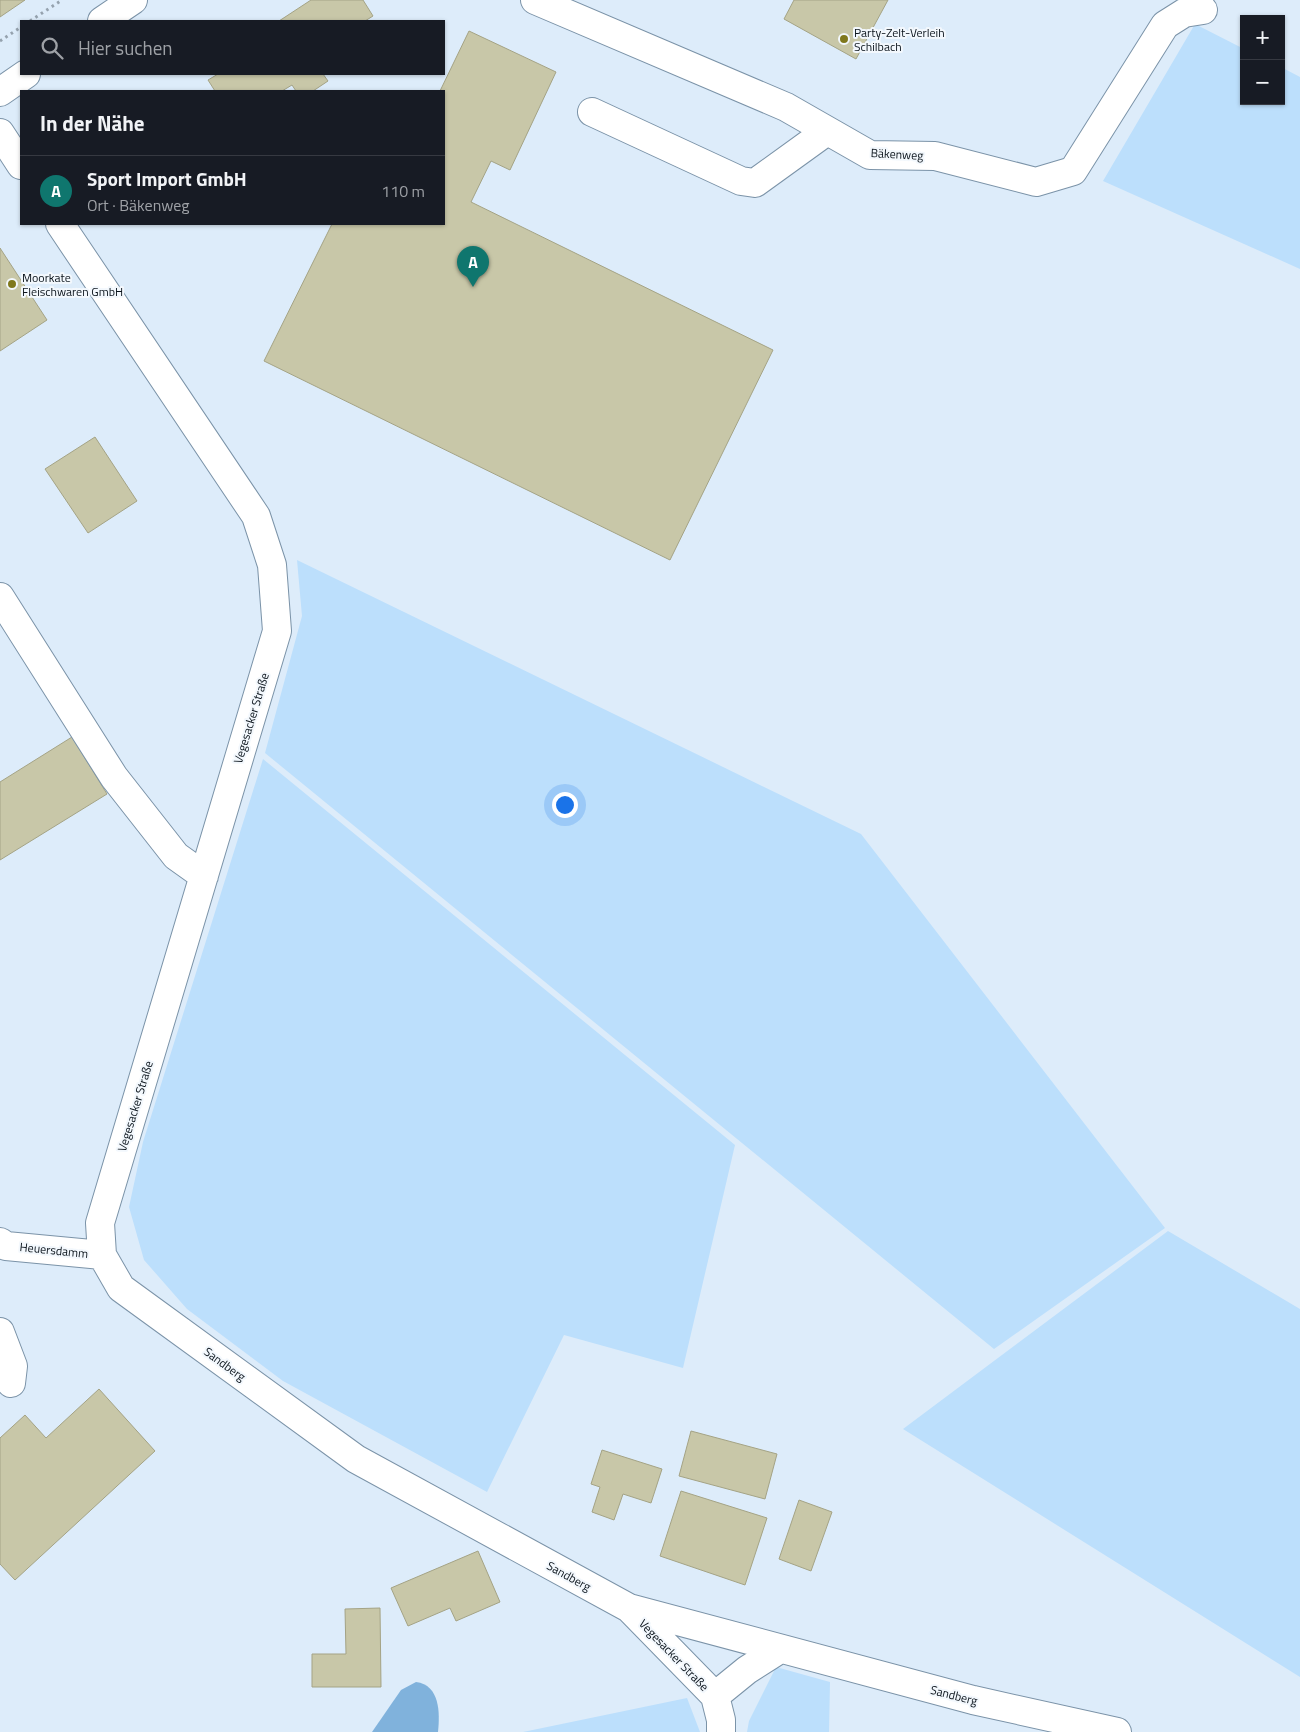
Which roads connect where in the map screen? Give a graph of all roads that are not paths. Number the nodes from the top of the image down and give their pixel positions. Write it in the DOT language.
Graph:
graph roads {
  1 [pos="133,0"];
  2 [pos="535,0"];
  3 [pos="1203,10"];
  4 [pos="103,20"];
  5 [pos="25,75"];
  6 [pos="0,92"];
  7 [pos="592,112"];
  8 [pos="827,131"];
  9 [pos="0,133"];
  10 [pos="20,163"];
  11 [pos="61,225"];
  12 [pos="0,597"];
  13 [pos="204,876"];
  14 [pos="2,1246"];
  15 [pos="102,1255"];
  16 [pos="0,1332"];
  17 [pos="11,1383"];
  18 [pos="629,1608"];
  19 [pos="780,1650"];
  20 [pos="715,1696"];
  21 [pos="721,1732"];
  22 [pos="1117,1732"];
  1 -- 4 [label="street"];
  2 -- 8 [label="street, Bäkenweg"];
  3 -- 8 [label="street, Bäkenweg"];
  5 -- 6 [label="street"];
  7 -- 8 [label="street"];
  9 -- 10 [label="street"];
  11 -- 13 [label="street, Vegesacker Straße"];
  12 -- 13 [label="street"];
  13 -- 15 [label="street, Vegesacker Straße"];
  14 -- 15 [label="street, Heuersdamm"];
  15 -- 18 [label="street, Sandberg"];
  16 -- 17 [label="street"];
  18 -- 19 [label="street, Sandberg"];
  18 -- 20 [label="street, Vegesacker Straße"];
  19 -- 20 [label="street"];
  19 -- 22 [label="street, Sandberg"];
  20 -- 21 [label="street, Vegesacker Straße"];
}
